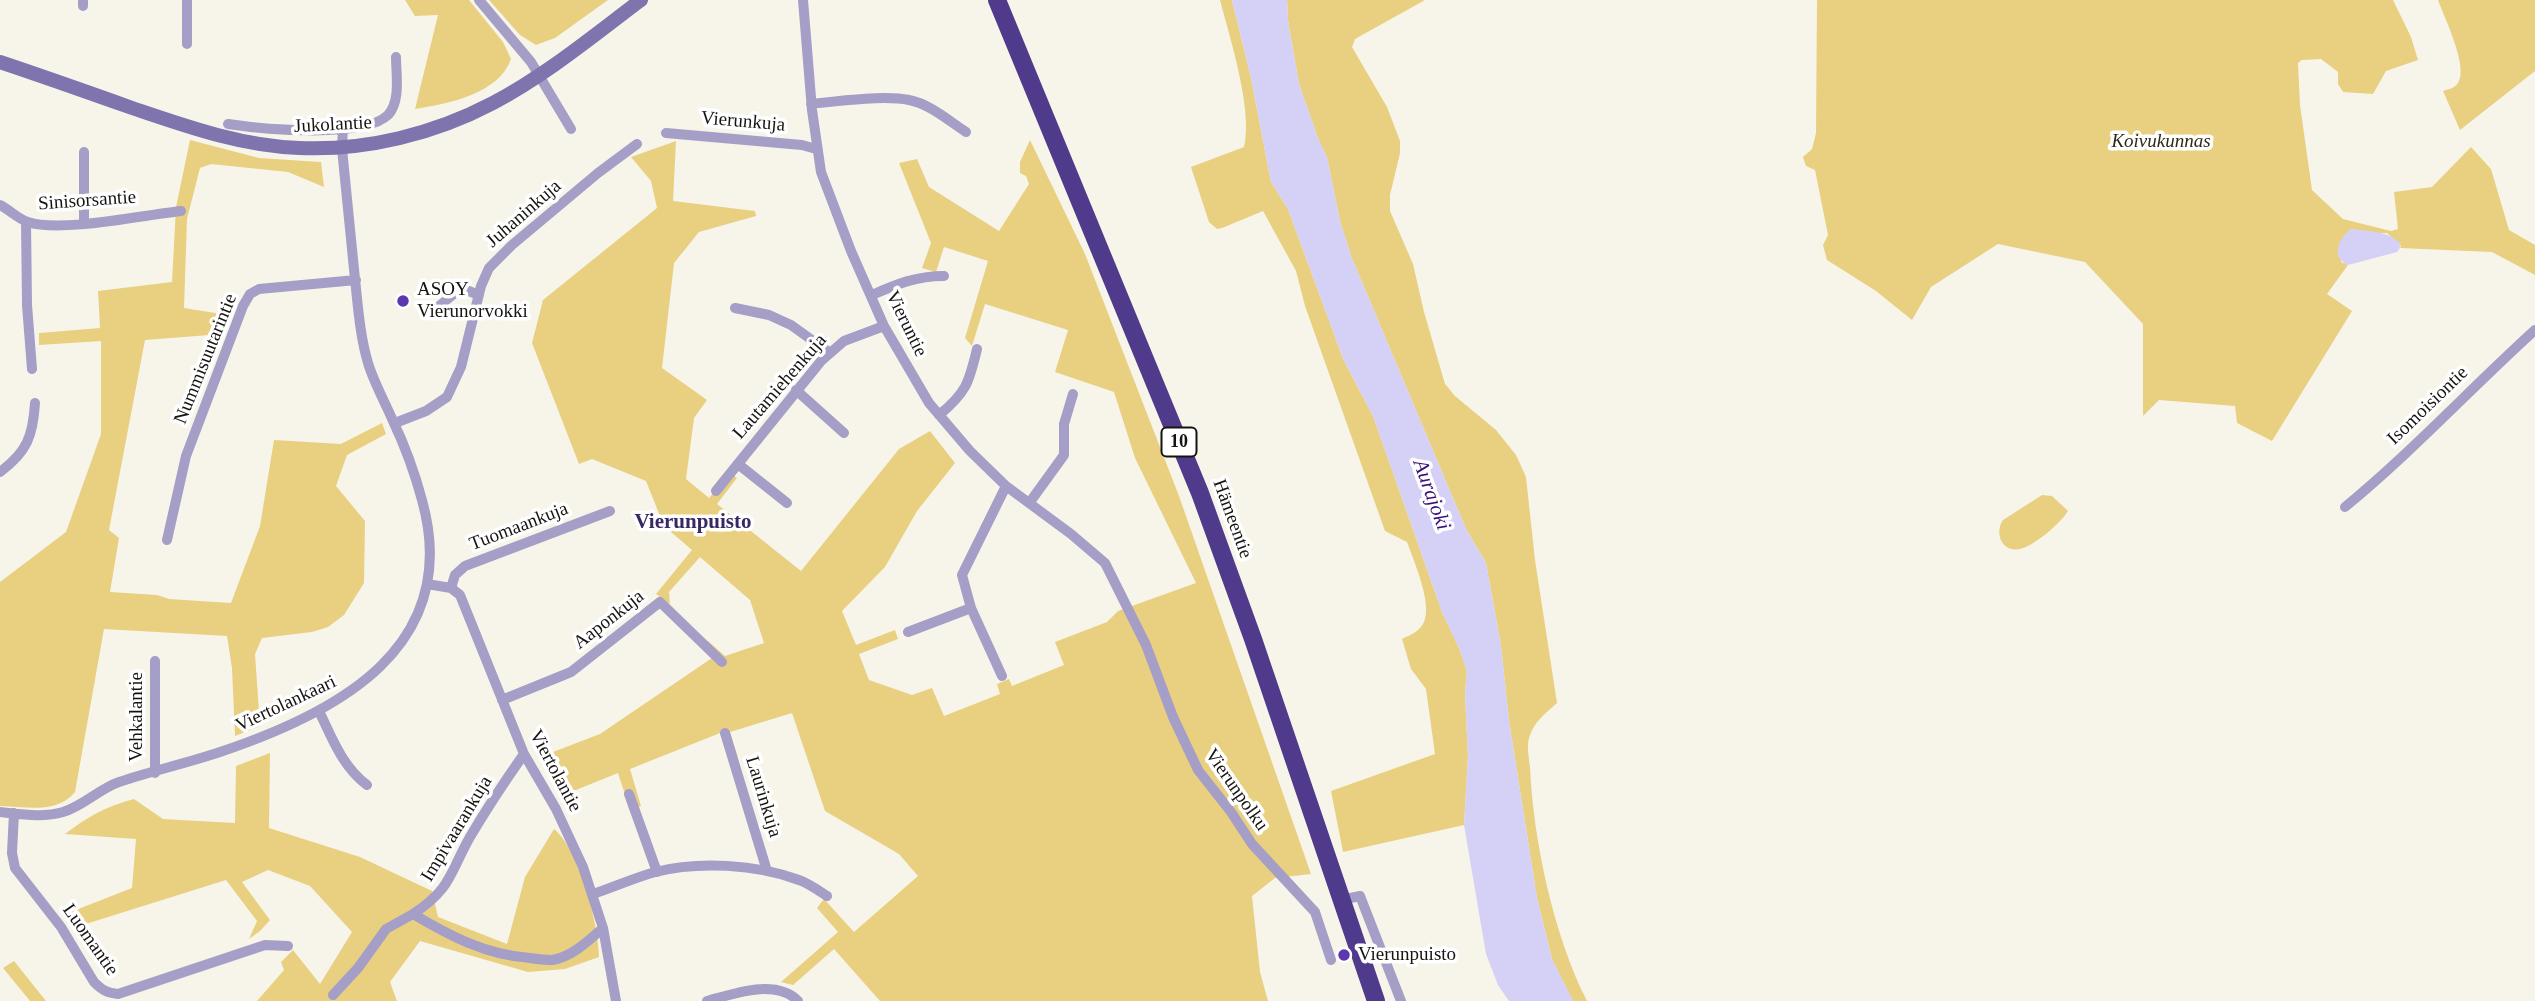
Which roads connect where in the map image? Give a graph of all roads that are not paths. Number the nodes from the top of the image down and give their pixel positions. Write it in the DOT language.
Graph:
graph roads {
  1 [pos="187,0"];
  2 [pos="479,0"];
  3 [pos="640,0"];
  4 [pos="803,0"];
  5 [pos="987,0"];
  6 [pos="997,0"];
  7 [pos="187,44"];
  8 [pos="396,57"];
  9 [pos="0,62"];
  10 [pos="1021,62"];
  11 [pos="539,76"];
  12 [pos="811,104"];
  13 [pos="228,124"];
  14 [pos="343,127"];
  15 [pos="570,129"];
  16 [pos="966,132"];
  17 [pos="666,133"];
  18 [pos="637,144"];
  19 [pos="342,148"];
  20 [pos="816,149"];
  21 [pos="84,152"];
  22 [pos="0,205"];
  23 [pos="181,211"];
  24 [pos="26,222"];
  25 [pos="84,223"];
  26 [pos="944,275"];
  27 [pos="356,280"];
  28 [pos="479,295"];
  29 [pos="872,295"];
  30 [pos="438,307"];
  31 [pos="735,308"];
  32 [pos="884,326"];
  33 [pos="2535,330"];
  34 [pos="978,349"];
  35 [pos="830,352"];
  36 [pos="33,369"];
  37 [pos="796,390"];
  38 [pos="1073,394"];
  39 [pos="35,404"];
  40 [pos="939,415"];
  41 [pos="395,423"];
  42 [pos="844,433"];
  43 [pos="738,464"];
  44 [pos="0,472"];
  45 [pos="1006,486"];
  46 [pos="716,491"];
  47 [pos="1030,502"];
  48 [pos="787,503"];
  49 [pos="2345,507"];
  50 [pos="610,510"];
  51 [pos="167,540"];
  52 [pos="427,584"];
  53 [pos="451,588"];
  54 [pos="1116,588"];
  55 [pos="971,608"];
  56 [pos="908,632"];
  57 [pos="155,661"];
  58 [pos="722,662"];
  59 [pos="1002,676"];
  60 [pos="502,700"];
  61 [pos="319,711"];
  62 [pos="725,733"];
  63 [pos="524,754"];
  64 [pos="155,773"];
  65 [pos="367,785"];
  66 [pos="629,794"];
  67 [pos="0,812"];
  68 [pos="14,813"];
  69 [pos="657,872"];
  70 [pos="767,872"];
  71 [pos="593,894"];
  72 [pos="827,896"];
  73 [pos="1341,900"];
  74 [pos="413,914"];
  75 [pos="603,928"];
  76 [pos="288,946"];
  77 [pos="1331,960"];
  78 [pos="333,995"];
  79 [pos="616,1001"];
  80 [pos="707,1001"];
  81 [pos="798,1001"];
  82 [pos="1376,1001"];
  83 [pos="1401,1001"];
  1 -- 7 [label="street"];
  2 -- 11 [label="street"];
  3 -- 11 [label="street, Jukolantie"];
  4 -- 12 [label="street, Vieruntie"];
  5 -- 10 [label="highway, Hämeentie / 10"];
  6 -- 10 [label="highway, Hämeentie / 10"];
  8 -- 14 [label="street"];
  9 -- 19 [label="street, Jukolantie"];
  10 -- 73 [label="highway, Hämeentie / 10"];
  11 -- 15 [label="street"];
  11 -- 19 [label="street, Jukolantie"];
  12 -- 16 [label="street"];
  12 -- 20 [label="street, Vieruntie"];
  13 -- 14 [label="street"];
  14 -- 19 [label="street, Viertolankaari"];
  17 -- 20 [label="street, Vierunkuja"];
  18 -- 28 [label="street, Juhaninkuja"];
  19 -- 27 [label="street, Viertolankaari"];
  20 -- 29 [label="street, Vieruntie"];
  21 -- 25 [label="street"];
  22 -- 24 [label="street, Sinisorsantie"];
  23 -- 25 [label="street, Sinisorsantie"];
  24 -- 25 [label="street, Sinisorsantie"];
  24 -- 36 [label="street"];
  26 -- 29 [label="street"];
  27 -- 41 [label="street, Viertolankaari"];
  27 -- 51 [label="street, Nummisuutarintie"];
  28 -- 30 [label="street"];
  28 -- 41 [label="street, Juhaninkuja"];
  29 -- 32 [label="street, Vieruntie"];
  31 -- 35 [label="street"];
  32 -- 35 [label="street, Lautamiehenkuja"];
  32 -- 40 [label="street, Vieruntie"];
  33 -- 49 [label="street, Isomoisiontie"];
  34 -- 40 [label="street"];
  35 -- 37 [label="street, Lautamiehenkuja"];
  37 -- 42 [label="street"];
  37 -- 43 [label="street, Lautamiehenkuja"];
  38 -- 47 [label="street"];
  39 -- 44 [label="street"];
  40 -- 45 [label="street, Vieruntie"];
  41 -- 52 [label="street, Viertolankaari"];
  43 -- 46 [label="street, Lautamiehenkuja"];
  43 -- 48 [label="street"];
  45 -- 47 [label="street, Vieruntie"];
  45 -- 55 [label="street"];
  47 -- 54 [label="street, Vieruntie"];
  50 -- 53 [label="street, Tuomaankuja"];
  52 -- 53 [label="street"];
  52 -- 61 [label="street, Viertolankaari"];
  53 -- 60 [label="street, Viertolantie"];
  54 -- 77 [label="street, Vierunpolku"];
  55 -- 56 [label="street"];
  55 -- 59 [label="street"];
  57 -- 64 [label="street, Vehkalantie"];
  58 -- 60 [label="street, Aaponkuja"];
  60 -- 63 [label="street, Viertolantie"];
  61 -- 64 [label="street, Viertolankaari"];
  61 -- 65 [label="street"];
  62 -- 70 [label="street, Laurinkuja"];
  63 -- 71 [label="street, Viertolantie"];
  63 -- 74 [label="street, Impivaarankuja"];
  64 -- 68 [label="street, Viertolankaari"];
  66 -- 69 [label="street"];
  67 -- 68 [label="street, Viertolankaari"];
  68 -- 76 [label="street, Luomantie"];
  69 -- 70 [label="street"];
  69 -- 71 [label="street"];
  70 -- 72 [label="street"];
  71 -- 75 [label="street, Viertolantie"];
  73 -- 82 [label="highway, Hämeentie / 10"];
  73 -- 83 [label="street"];
  74 -- 75 [label="street"];
  74 -- 78 [label="street, Impivaarankuja"];
  75 -- 79 [label="street, Viertolantie"];
  80 -- 81 [label="street"];
}
